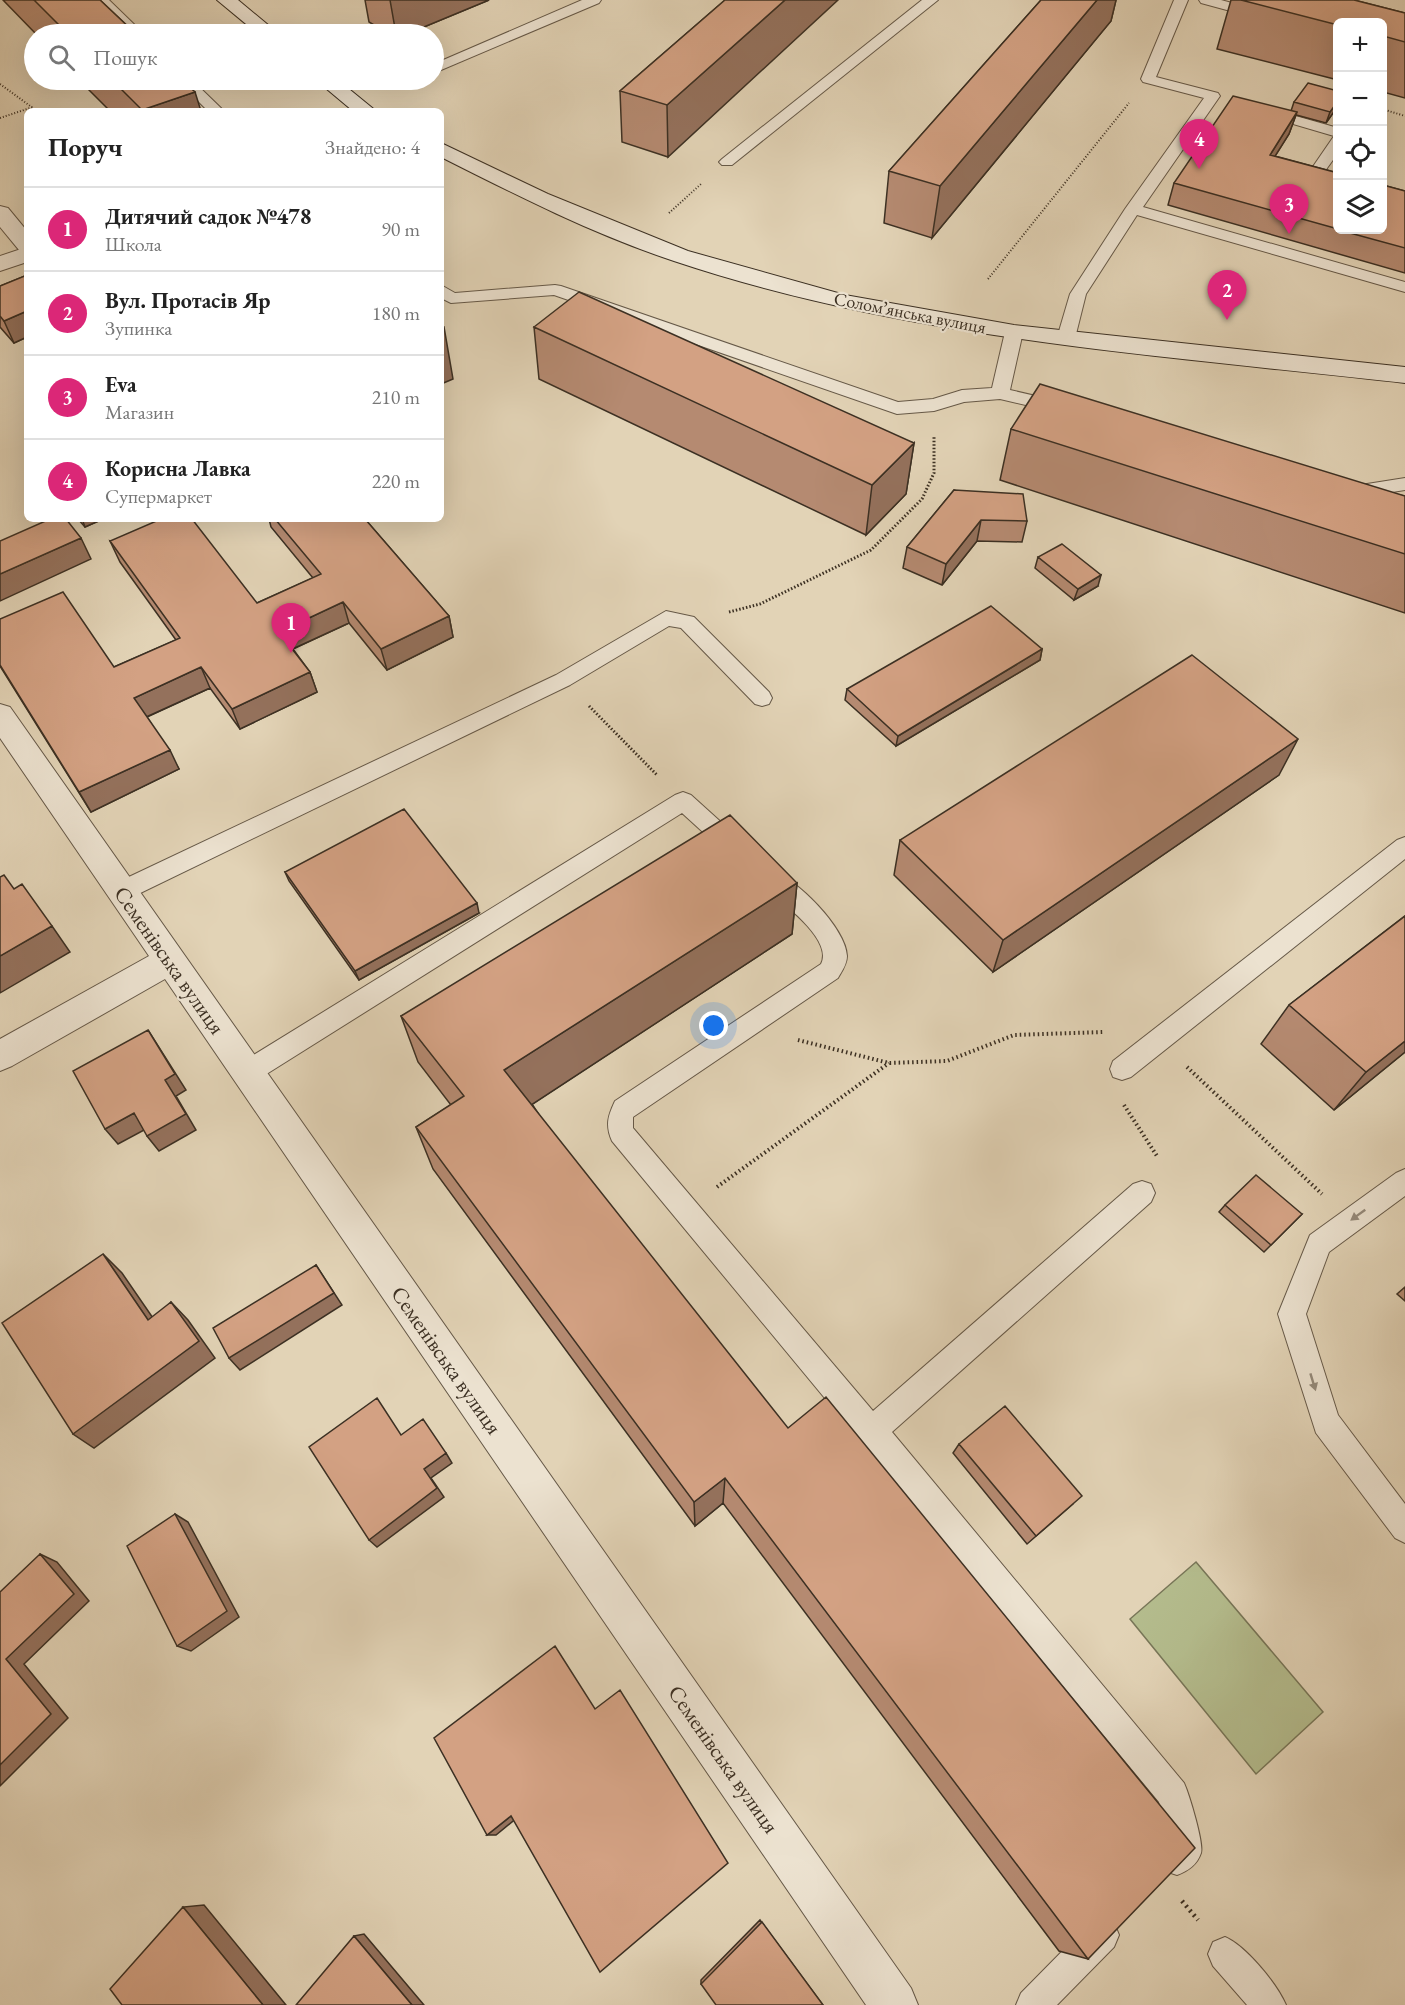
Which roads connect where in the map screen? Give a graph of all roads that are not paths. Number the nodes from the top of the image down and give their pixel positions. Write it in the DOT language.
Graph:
graph roads {
  1 [pos="101,0"];
  2 [pos="226,0"];
  3 [pos="594,0"];
  4 [pos="931,0"];
  5 [pos="1181,0"];
  6 [pos="1206,0"];
  7 [pos="1272,18"];
  8 [pos="126,24"];
  9 [pos="256,24"];
  10 [pos="444,65"];
  11 [pos="195,90"];
  12 [pos="338,90"];
  13 [pos="1246,106"];
  14 [pos="214,108"];
  15 [pos="361,108"];
  16 [pos="1333,132"];
  17 [pos="1333,148"];
  18 [pos="444,151"];
  19 [pos="727,162"];
  20 [pos="1320,168"];
  21 [pos="1133,209"];
  22 [pos="0,213"];
  23 [pos="24,240"];
  24 [pos="24,242"];
  25 [pos="0,264"];
  26 [pos="1405,287"];
  27 [pos="444,292"];
  28 [pos="1014,332"];
  29 [pos="1066,338"];
  30 [pos="1405,375"];
  31 [pos="1000,393"];
  32 [pos="1077,413"];
  33 [pos="1405,484"];
  34 [pos="1335,495"];
  35 [pos="762,698"];
  36 [pos="0,715"];
  37 [pos="1405,846"];
  38 [pos="122,891"];
  39 [pos="171,960"];
  40 [pos="0,1056"];
  41 [pos="1122,1069"];
  42 [pos="248,1072"];
  43 [pos="1405,1181"];
  44 [pos="1142,1193"];
  45 [pos="872,1431"];
  46 [pos="1405,1527"];
  47 [pos="1158,1879"];
  48 [pos="1121,1916"];
  49 [pos="1225,1954"];
  50 [pos="894,2005"];
  51 [pos="1033,2005"];
  52 [pos="1269,2005"];
  1 -- 8 [label="lane"];
  2 -- 9 [label="street"];
  3 -- 10 [label="lane"];
  4 -- 19 [label="lane"];
  5 -- 21 [label="lane"];
  6 -- 7 [label="lane"];
  11 -- 14 [label="lane"];
  12 -- 15 [label="street"];
  13 -- 16 [label="lane"];
  17 -- 20 [label="lane"];
  18 -- 28 [label="street, Соломʼянська вулиця"];
  21 -- 26 [label="lane"];
  21 -- 29 [label="lane"];
  22 -- 23 [label="street"];
  24 -- 25 [label="street"];
  27 -- 31 [label="lane"];
  28 -- 29 [label="street, Соломʼянська вулиця"];
  28 -- 31 [label="lane"];
  29 -- 30 [label="street, Соломʼянська вулиця"];
  31 -- 32 [label="lane"];
  33 -- 34 [label="lane"];
  35 -- 38 [label="lane"];
  36 -- 38 [label="street, Семенівська вулиця"];
  37 -- 41 [label="lane"];
  38 -- 39 [label="street, Семенівська вулиця"];
  39 -- 40 [label="street"];
  39 -- 42 [label="street, Семенівська вулиця"];
  42 -- 45 [label="lane"];
  42 -- 50 [label="street, Семенівська вулиця"];
  43 -- 46 [label="lane, one-way"];
  44 -- 45 [label="lane"];
  45 -- 47 [label="lane"];
  48 -- 51 [label="lane"];
  49 -- 52 [label="lane"];
}
